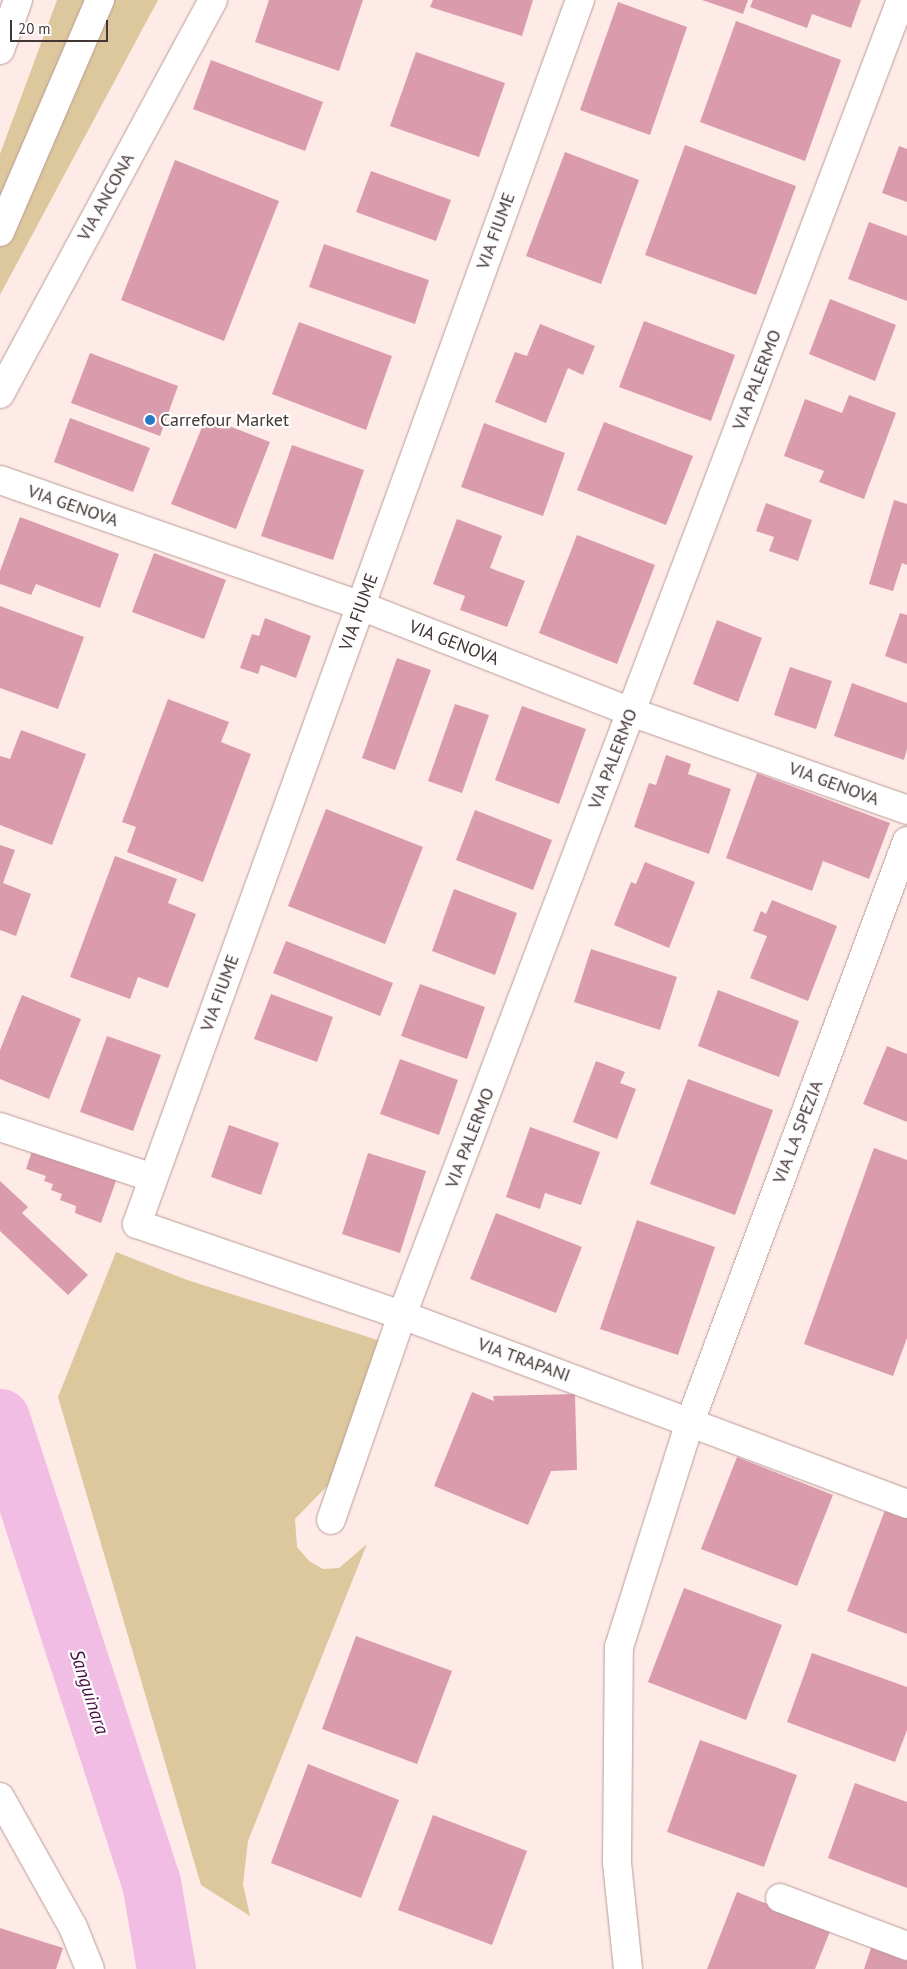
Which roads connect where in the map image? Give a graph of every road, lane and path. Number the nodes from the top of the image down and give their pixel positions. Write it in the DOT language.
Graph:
graph roads {
  1 [pos="18,0"];
  2 [pos="100,0"];
  3 [pos="213,0"];
  4 [pos="580,0"];
  5 [pos="900,0"];
  6 [pos="0,50"];
  7 [pos="0,232"];
  8 [pos="2,383"];
  9 [pos="0,480"];
  10 [pos="361,606"];
  11 [pos="631,712"];
  12 [pos="907,810"];
  13 [pos="907,841"];
  14 [pos="0,1126"];
  15 [pos="153,1178"];
  16 [pos="137,1224"];
  17 [pos="402,1315"];
  18 [pos="690,1422"];
  19 [pos="907,1504"];
  20 [pos="331,1520"];
  21 [pos="0,1797"];
  22 [pos="780,1898"];
  23 [pos="907,1946"];
  24 [pos="90,1969"];
  25 [pos="628,1969"];
  1 -- 6 [label="street"];
  2 -- 7 [label="street"];
  3 -- 8 [label="street, VIA ANCONA"];
  4 -- 10 [label="street, VIA FIUME"];
  5 -- 11 [label="street, VIA PALERMO"];
  9 -- 10 [label="street, VIA GENOVA"];
  10 -- 11 [label="street, VIA GENOVA"];
  10 -- 15 [label="street, VIA FIUME"];
  11 -- 12 [label="street, VIA GENOVA"];
  11 -- 17 [label="street, VIA PALERMO"];
  13 -- 18 [label="street, VIA LA SPEZIA"];
  14 -- 15 [label="street"];
  15 -- 16 [label="street, VIA FIUME"];
  16 -- 17 [label="street, VIA TRAPANI"];
  17 -- 18 [label="street, VIA TRAPANI"];
  17 -- 20 [label="street, VIA PALERMO"];
  18 -- 19 [label="street, VIA TRAPANI"];
  18 -- 25 [label="street, VIA LA SPEZIA"];
  21 -- 24 [label="street"];
  22 -- 23 [label="street"];
}
